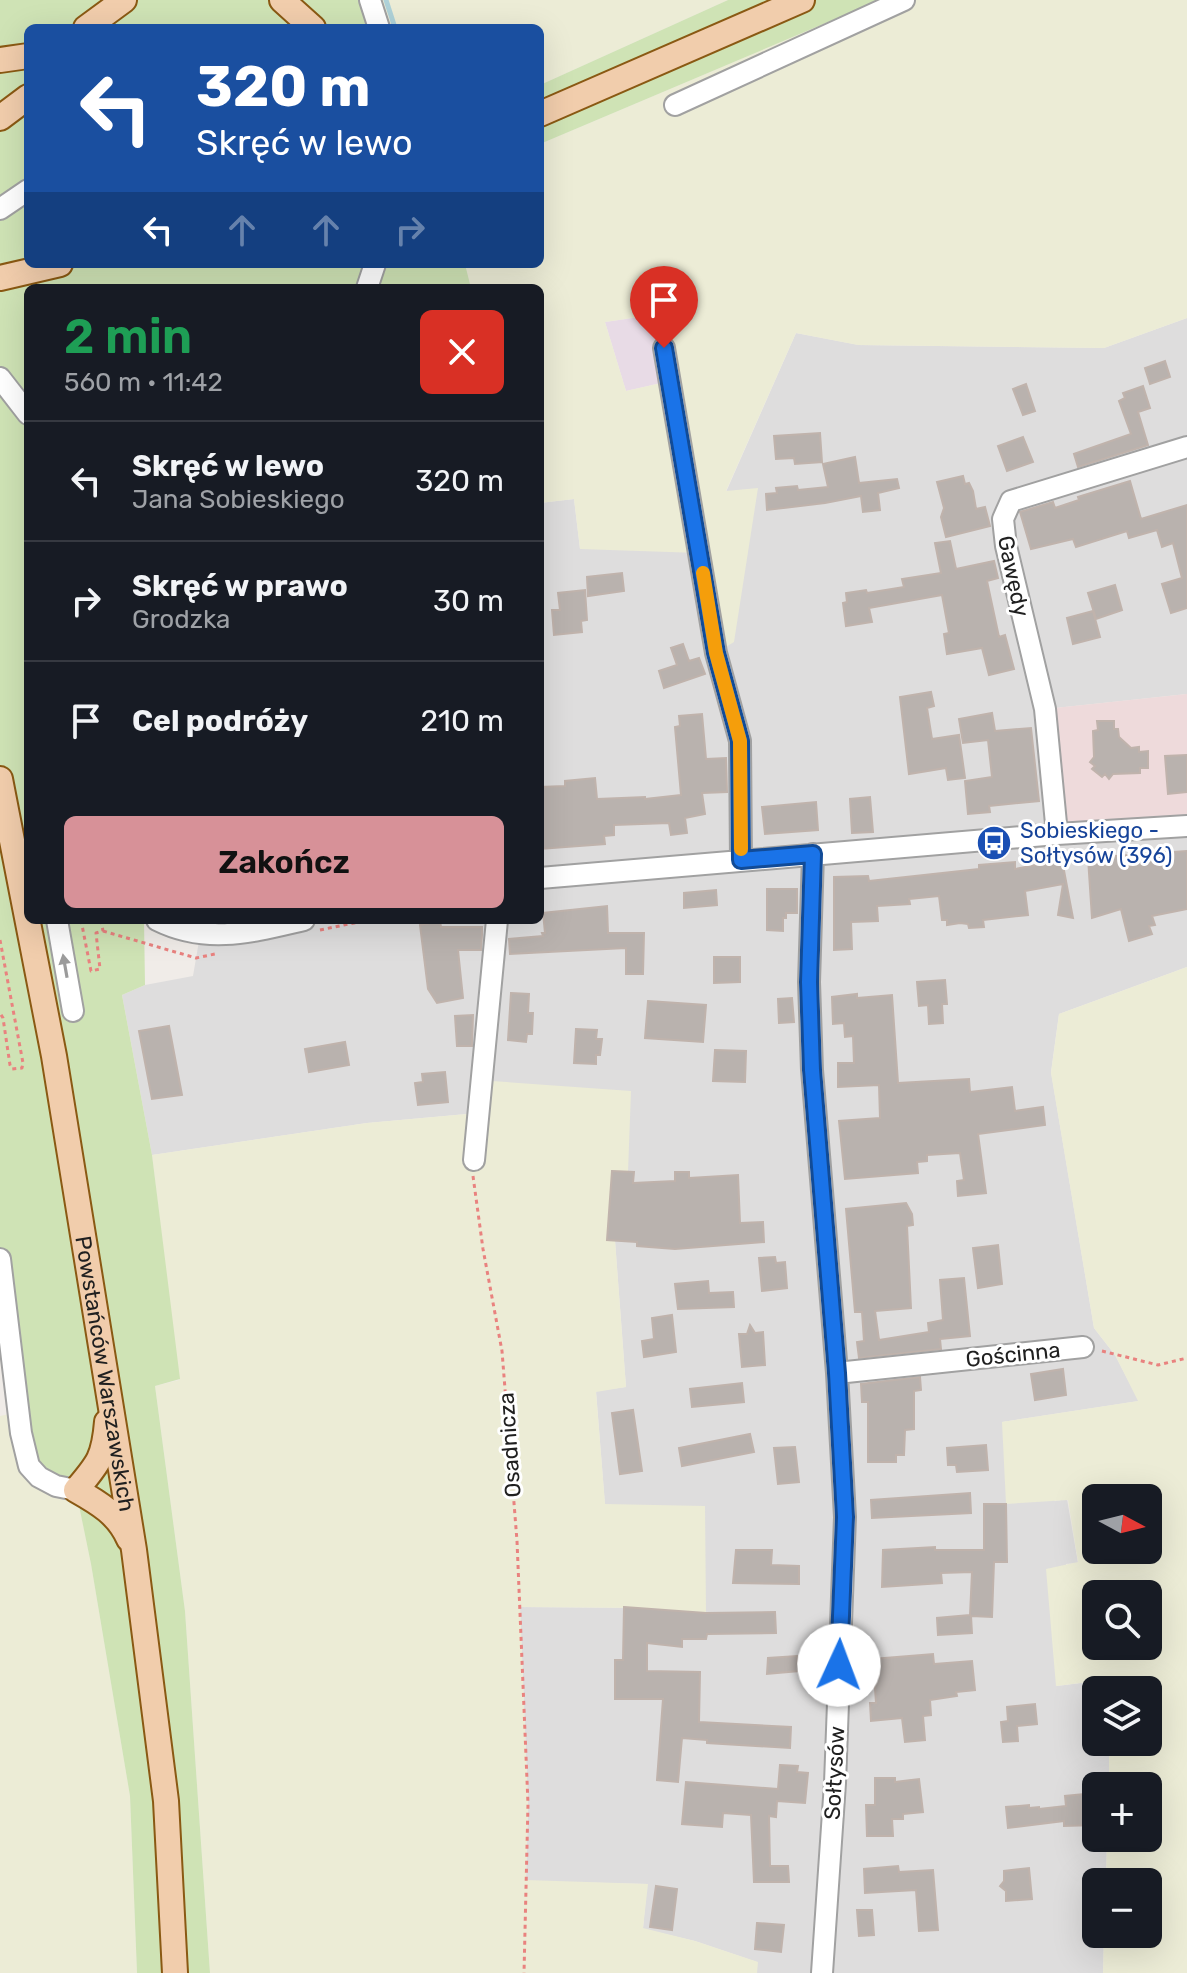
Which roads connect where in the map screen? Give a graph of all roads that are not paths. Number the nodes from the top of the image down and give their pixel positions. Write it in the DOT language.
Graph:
graph roads {
  1 [pos="282,0"];
  2 [pos="370,0"];
  3 [pos="802,0"];
  4 [pos="904,0"];
  5 [pos="309,24"];
  6 [pos="378,24"];
  7 [pos="24,57"];
  8 [pos="0,60"];
  9 [pos="24,100"];
  10 [pos="675,105"];
  11 [pos="544,112"];
  12 [pos="0,118"];
  13 [pos="24,193"];
  14 [pos="0,209"];
  15 [pos="43,268"];
  16 [pos="8,276"];
  17 [pos="664,348"];
  18 [pos="0,378"];
  19 [pos="24,409"];
  20 [pos="1187,447"];
  21 [pos="1,790"];
  22 [pos="1187,826"];
  23 [pos="1057,834"];
  24 [pos="813,854"];
  25 [pos="741,860"];
  26 [pos="544,878"];
  27 [pos="24,905"];
  28 [pos="28,924"];
  29 [pos="58,924"];
  30 [pos="165,924"];
  31 [pos="285,924"];
  32 [pos="497,924"];
  33 [pos="73,1011"];
  34 [pos="474,1160"];
  35 [pos="0,1259"];
  36 [pos="1083,1347"];
  37 [pos="837,1373"];
  38 [pos="110,1396"];
  39 [pos="76,1490"];
  40 [pos="134,1550"];
  41 [pos="175,1973"];
  42 [pos="822,1973"];
  1 -- 5 [label="main road"];
  2 -- 6 [label="street"];
  3 -- 11 [label="main road"];
  4 -- 10 [label="street"];
  7 -- 8 [label="main road"];
  9 -- 12 [label="main road"];
  13 -- 14 [label="street"];
  15 -- 16 [label="main road"];
  17 -- 25 [label="street"];
  18 -- 19 [label="street"];
  20 -- 23 [label="street, Gawędy"];
  21 -- 27 [label="main road, Powstańców Warszawskich"];
  22 -- 23 [label="street"];
  23 -- 24 [label="street"];
  24 -- 25 [label="street"];
  24 -- 37 [label="street, Sołtysów"];
  25 -- 26 [label="street"];
  28 -- 38 [label="main road, Powstańców Warszawskich"];
  33 -- 29 [label="street, one-way"];
  30 -- 31 [label="street"];
  32 -- 34 [label="street"];
  35 -- 39 [label="street"];
  36 -- 37 [label="street, Gościnna"];
  37 -- 42 [label="street, Sołtysów"];
  38 -- 39 [label="main road"];
  38 -- 40 [label="main road, Powstańców Warszawskich"];
  39 -- 40 [label="main road"];
  40 -- 41 [label="main road, Powstańców Warszawskich"];
}
